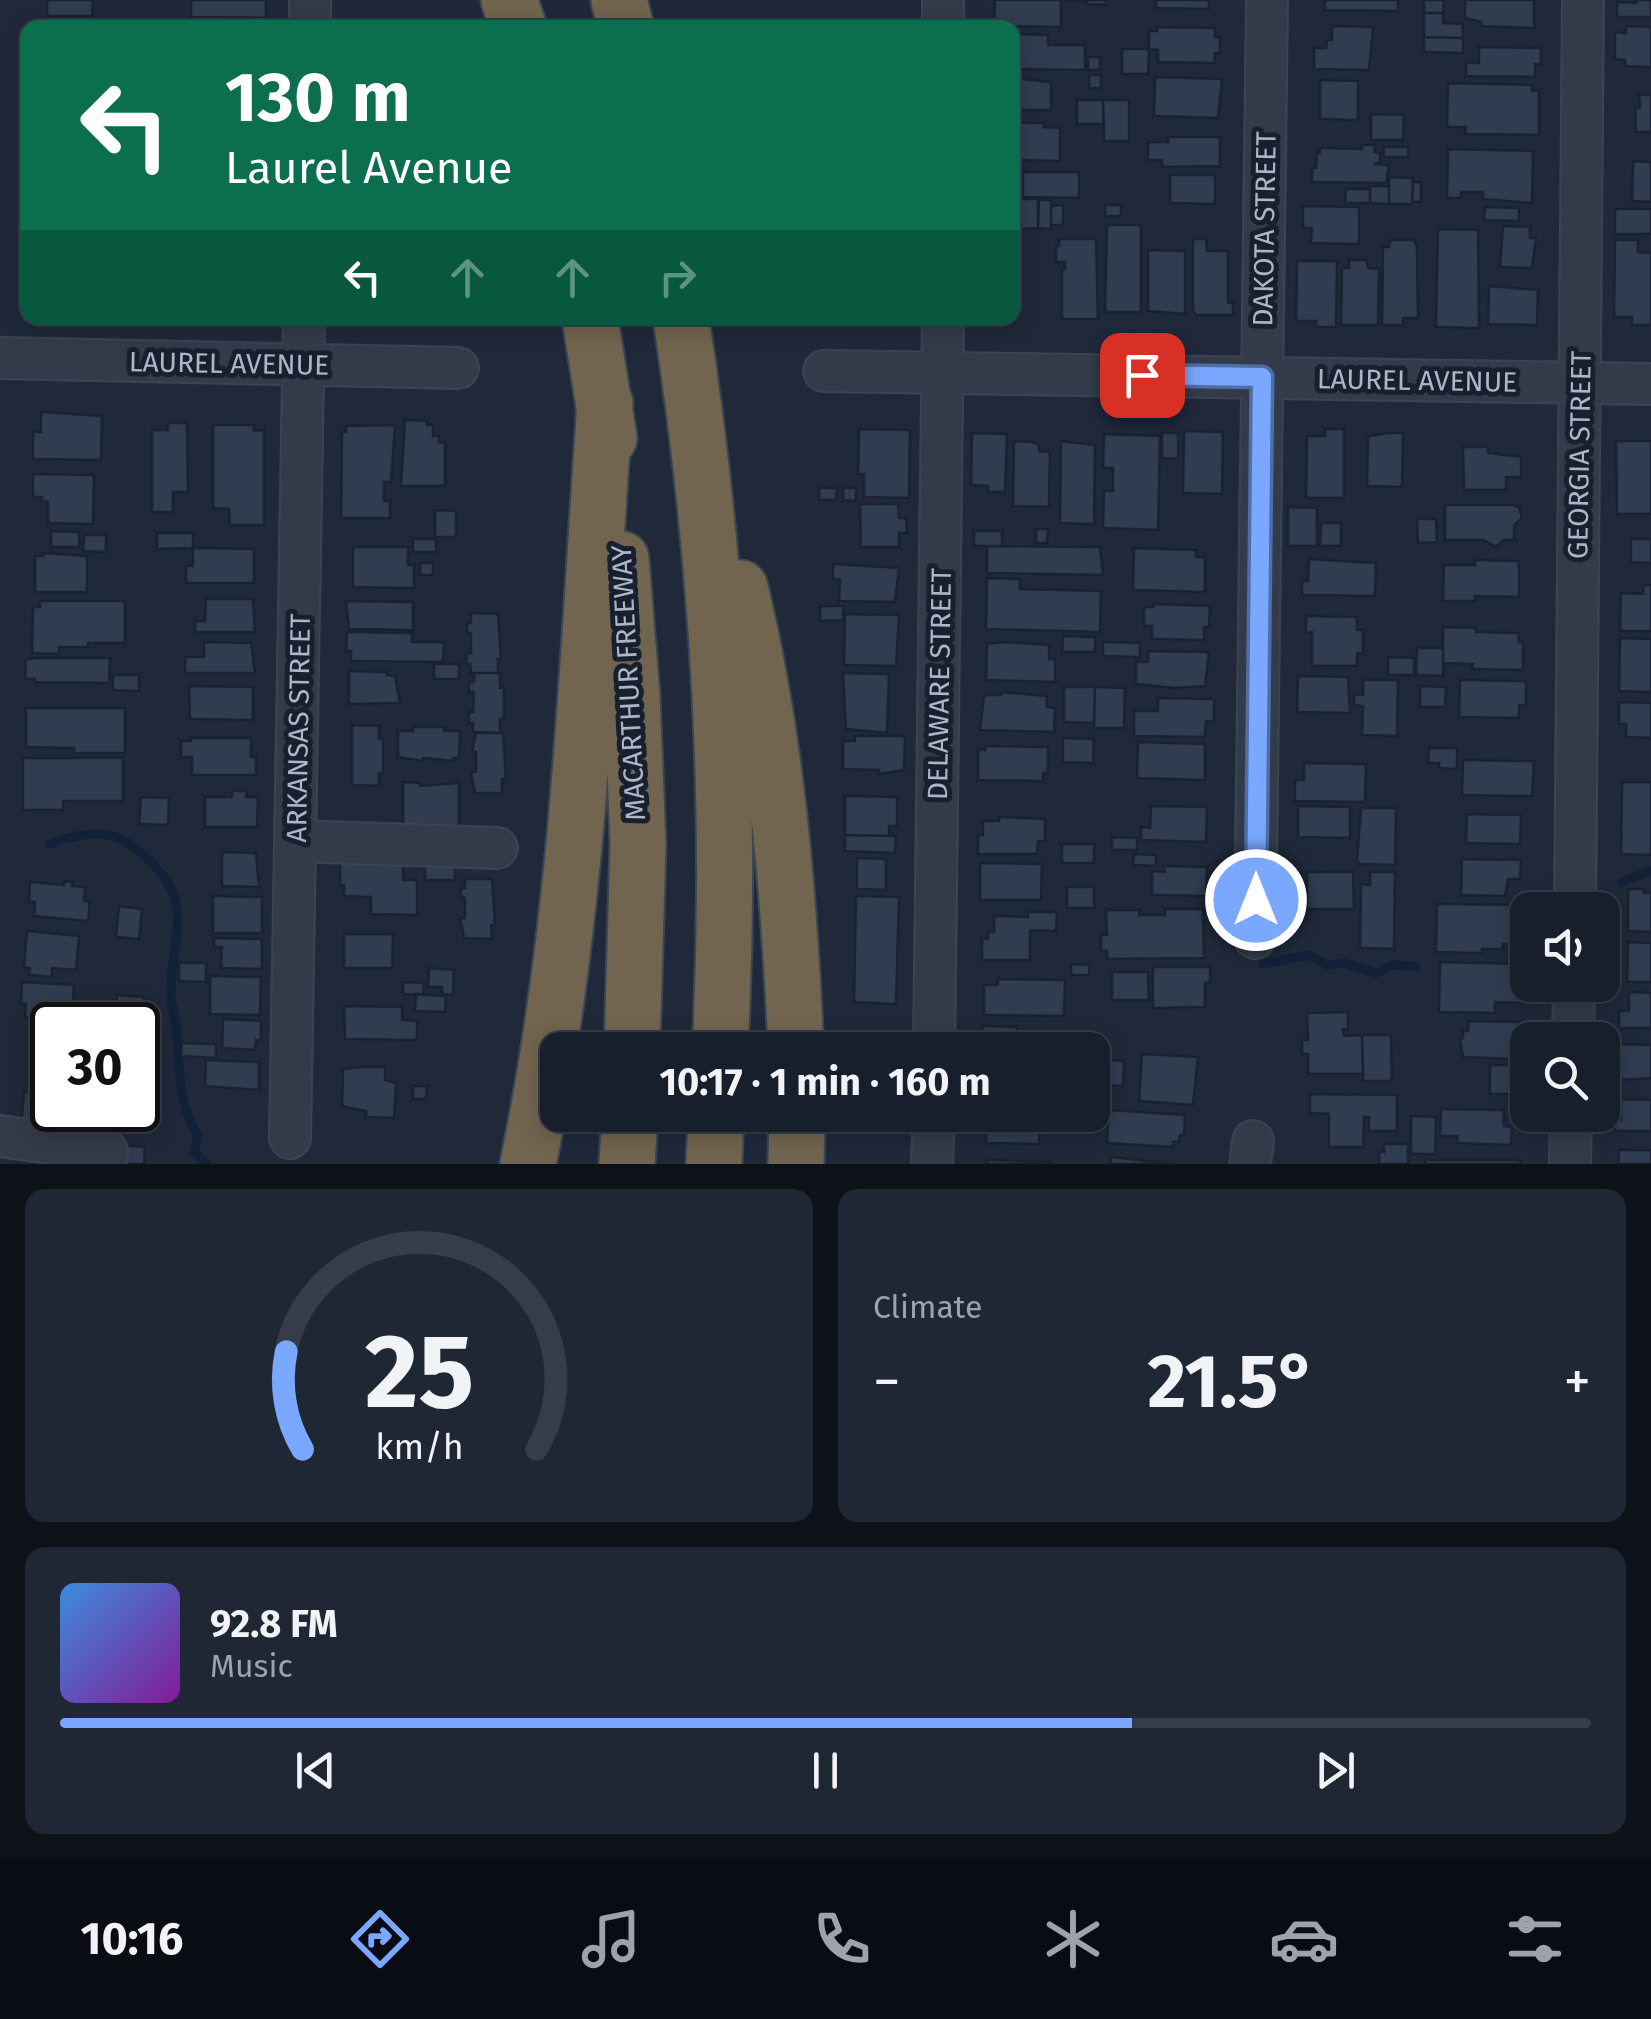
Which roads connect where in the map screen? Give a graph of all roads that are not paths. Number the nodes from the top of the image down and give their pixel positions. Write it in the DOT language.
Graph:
graph roads {
  1 [pos="1268,0"];
  2 [pos="1584,0"];
  3 [pos="304,325"];
  4 [pos="591,325"];
  5 [pos="683,325"];
  6 [pos="943,325"];
  7 [pos="0,358"];
  8 [pos="304,364"];
  9 [pos="458,368"];
  10 [pos="824,371"];
  11 [pos="943,372"];
  12 [pos="1262,377"];
  13 [pos="1580,383"];
  14 [pos="1651,384"];
  15 [pos="693,396"];
  16 [pos="605,403"];
  17 [pos="296,840"];
  18 [pos="497,848"];
  19 [pos="1575,892"];
  20 [pos="1256,938"];
  21 [pos="633,1032"];
  22 [pos="720,1032"];
  23 [pos="795,1032"];
  24 [pos="934,1032"];
  25 [pos="629,1132"];
  26 [pos="715,1132"];
  27 [pos="797,1132"];
  28 [pos="933,1132"];
  29 [pos="1571,1132"];
  30 [pos="0,1136"];
  31 [pos="290,1138"];
  32 [pos="105,1164"];
  33 [pos="528,1164"];
  34 [pos="627,1164"];
  35 [pos="714,1164"];
  36 [pos="796,1164"];
  37 [pos="932,1164"];
  38 [pos="1570,1164"];
  1 -- 12 [label="street, DAKOTA STREET"];
  2 -- 13 [label="street, GEORGIA STREET"];
  3 -- 8 [label="street, ARKANSAS STREET"];
  4 -- 16 [label="highway, MACARTHUR FREEWAY"];
  5 -- 15 [label="highway"];
  6 -- 11 [label="street, DELAWARE STREET"];
  7 -- 8 [label="street, LAUREL AVENUE"];
  8 -- 9 [label="street, LAUREL AVENUE"];
  8 -- 17 [label="street, ARKANSAS STREET"];
  10 -- 11 [label="street, LAUREL AVENUE"];
  11 -- 12 [label="street, LAUREL AVENUE"];
  11 -- 24 [label="street, DELAWARE STREET"];
  12 -- 13 [label="street, LAUREL AVENUE"];
  12 -- 20 [label="street, DAKOTA STREET"];
  13 -- 14 [label="street, LAUREL AVENUE"];
  13 -- 19 [label="street, GEORGIA STREET"];
  15 -- 22 [label="highway"];
  15 -- 23 [label="highway"];
  16 -- 21 [label="highway, MACARTHUR FREEWAY"];
  16 -- 33 [label="highway"];
  17 -- 18 [label="street"];
  17 -- 31 [label="street, ARKANSAS STREET"];
  25 -- 34 [label="highway"];
  26 -- 35 [label="highway"];
  27 -- 36 [label="highway"];
  28 -- 37 [label="street"];
  29 -- 38 [label="street"];
  30 -- 32 [label="street"];
}
